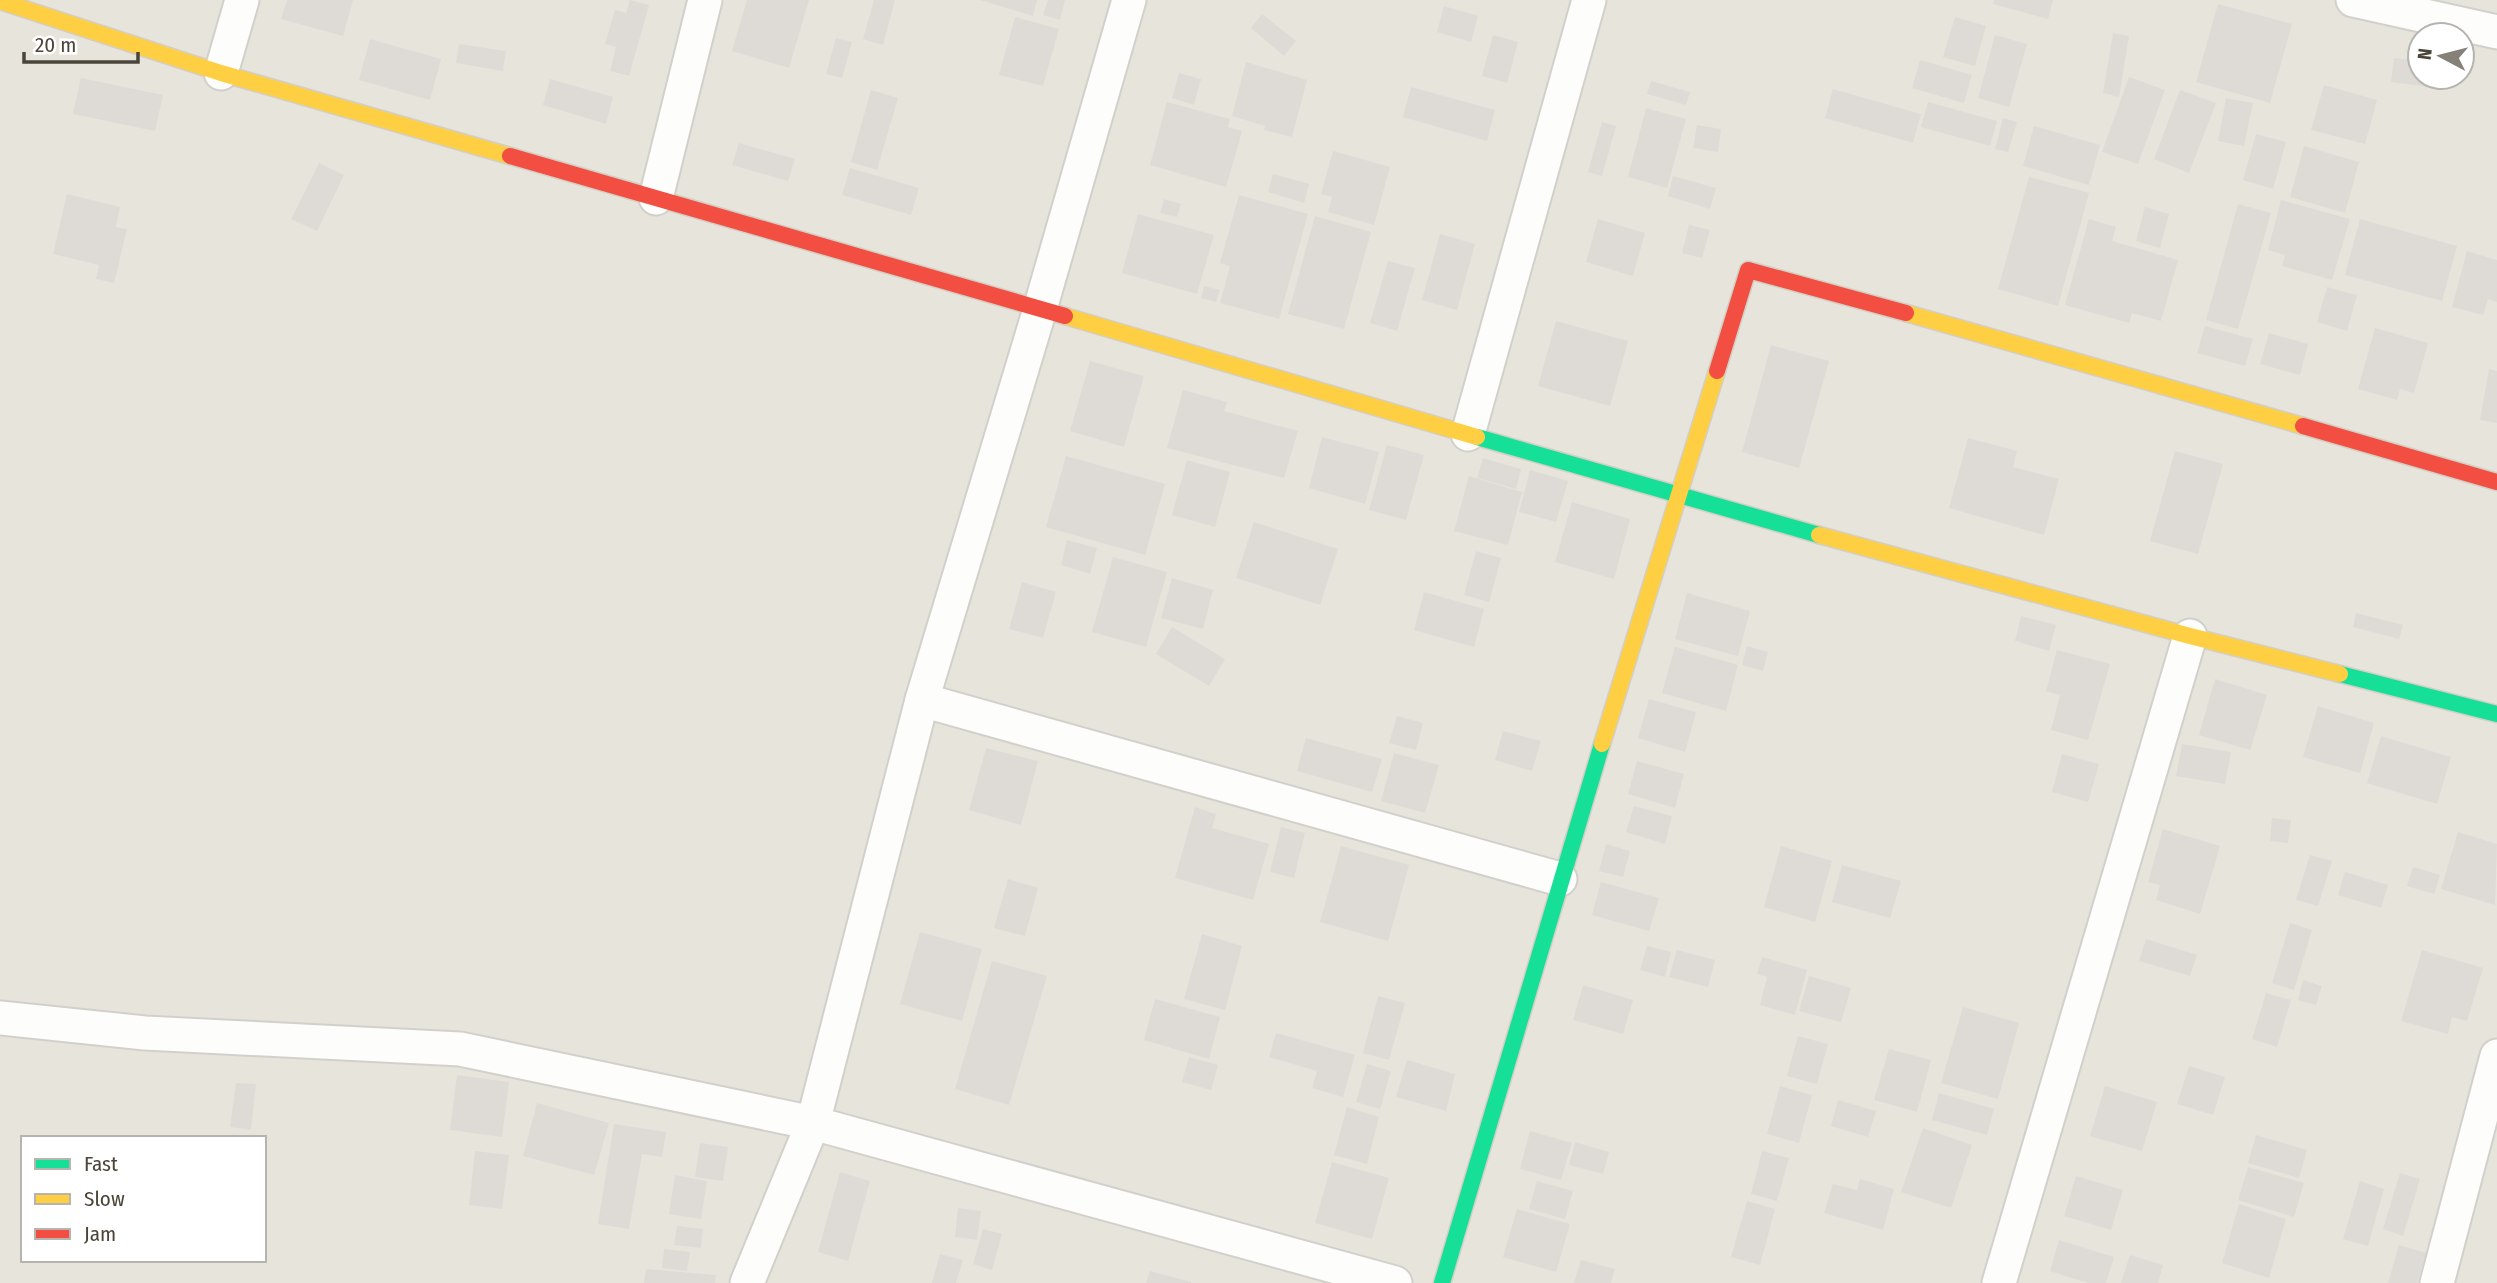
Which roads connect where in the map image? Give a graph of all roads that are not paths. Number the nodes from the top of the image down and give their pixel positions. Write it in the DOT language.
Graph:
graph roads {
  1 [pos="242,0"];
  2 [pos="705,0"];
  3 [pos="1129,0"];
  4 [pos="1589,0"];
  5 [pos="2354,0"];
  6 [pos="0,1"];
  7 [pos="2497,32"];
  8 [pos="221,73"];
  9 [pos="656,198"];
  10 [pos="1040,309"];
  11 [pos="1468,434"];
  12 [pos="2497,482"];
  13 [pos="1677,496"];
  14 [pos="2190,636"];
  15 [pos="922,700"];
  16 [pos="2497,714"];
  17 [pos="1560,879"];
  18 [pos="0,1018"];
  19 [pos="2497,1056"];
  20 [pos="813,1123"];
  21 [pos="747,1283"];
  22 [pos="1395,1283"];
  23 [pos="1442,1283"];
  24 [pos="1999,1283"];
  25 [pos="2437,1283"];
  1 -- 8 [label="street"];
  2 -- 9 [label="street"];
  3 -- 10 [label="street"];
  4 -- 11 [label="street"];
  5 -- 7 [label="street"];
  6 -- 8 [label="street"];
  8 -- 9 [label="street"];
  9 -- 10 [label="street"];
  10 -- 11 [label="street"];
  10 -- 15 [label="street"];
  11 -- 13 [label="street"];
  12 -- 13 [label="street"];
  13 -- 14 [label="street"];
  13 -- 17 [label="street"];
  14 -- 16 [label="street"];
  14 -- 24 [label="street"];
  15 -- 17 [label="street"];
  15 -- 20 [label="street"];
  17 -- 23 [label="street"];
  18 -- 20 [label="street"];
  19 -- 25 [label="street"];
  20 -- 21 [label="street"];
  20 -- 22 [label="street"];
}
